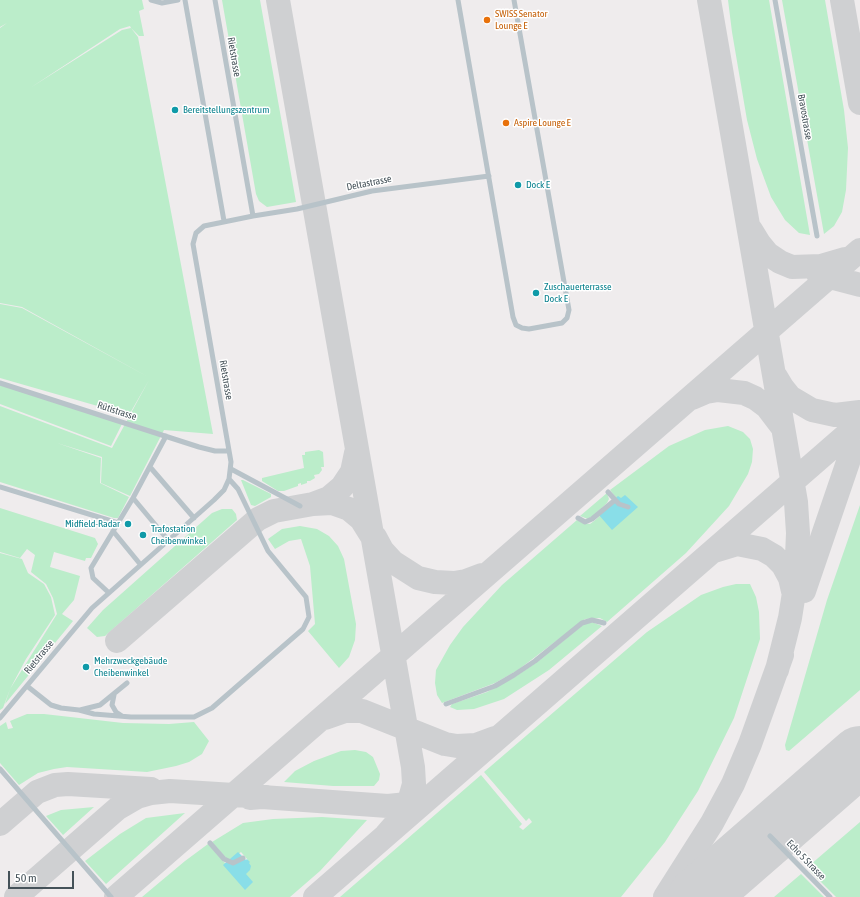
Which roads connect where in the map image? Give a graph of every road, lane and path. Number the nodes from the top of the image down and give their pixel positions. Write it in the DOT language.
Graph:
graph roads {
  1 [pos="151,0"];
  2 [pos="178,0"];
  3 [pos="185,0"];
  4 [pos="215,0"];
  5 [pos="458,0"];
  6 [pos="514,0"];
  7 [pos="775,0"];
  8 [pos="489,176"];
  9 [pos="253,216"];
  10 [pos="224,221"];
  11 [pos="817,236"];
  12 [pos="0,383"];
  13 [pos="166,436"];
  14 [pos="229,451"];
  15 [pos="150,467"];
  16 [pos="231,469"];
  17 [pos="229,479"];
  18 [pos="0,487"];
  19 [pos="608,492"];
  20 [pos="133,498"];
  21 [pos="615,500"];
  22 [pos="300,506"];
  23 [pos="628,507"];
  24 [pos="194,518"];
  25 [pos="578,518"];
  26 [pos="118,523"];
  27 [pos="113,531"];
  28 [pos="168,540"];
  29 [pos="140,564"];
  30 [pos="108,592"];
  31 [pos="604,623"];
  32 [pos="127,683"];
  33 [pos="27,686"];
  34 [pos="116,692"];
  35 [pos="446,704"];
  36 [pos="79,710"];
  37 [pos="122,717"];
  38 [pos="0,718"];
  39 [pos="0,769"];
  40 [pos="770,836"];
  41 [pos="210,843"];
  42 [pos="242,858"];
  43 [pos="112,897"];
  44 [pos="830,897"];
  1 -- 2 [label="lane"];
  3 -- 10 [label="lane"];
  4 -- 9 [label="lane, Rietstrasse"];
  5 -- 8 [label="lane"];
  6 -- 8 [label="lane"];
  7 -- 11 [label="lane, Bravostrasse"];
  8 -- 9 [label="lane, Deltastrasse"];
  9 -- 10 [label="lane, Rietstrasse"];
  10 -- 14 [label="lane, Rietstrasse"];
  12 -- 13 [label="lane, Rütistrasse"];
  13 -- 14 [label="lane, Rütistrasse"];
  13 -- 15 [label="lane"];
  14 -- 16 [label="lane, Rietstrasse"];
  15 -- 20 [label="lane"];
  15 -- 24 [label="lane"];
  16 -- 17 [label="lane, Rietstrasse"];
  16 -- 22 [label="lane"];
  17 -- 24 [label="lane, Rietstrasse"];
  17 -- 37 [label="lane"];
  18 -- 26 [label="lane"];
  19 -- 21 [label="lane"];
  20 -- 26 [label="lane"];
  20 -- 28 [label="lane"];
  21 -- 23 [label="lane"];
  21 -- 25 [label="lane"];
  24 -- 28 [label="lane, Rietstrasse"];
  26 -- 27 [label="lane"];
  27 -- 29 [label="lane"];
  27 -- 30 [label="lane"];
  28 -- 29 [label="lane, Rietstrasse"];
  29 -- 30 [label="lane, Rietstrasse"];
  30 -- 33 [label="lane, Rietstrasse"];
  31 -- 35 [label="lane"];
  32 -- 34 [label="lane"];
  33 -- 36 [label="lane"];
  33 -- 38 [label="lane, Rietstrasse"];
  34 -- 36 [label="lane"];
  34 -- 37 [label="lane"];
  36 -- 37 [label="lane"];
  39 -- 43 [label="lane"];
  40 -- 44 [label="lane, Echo 5 Strasse"];
  41 -- 42 [label="lane"];
}
